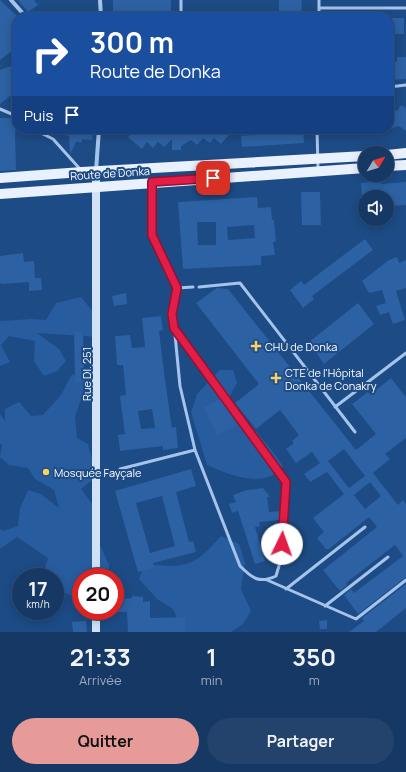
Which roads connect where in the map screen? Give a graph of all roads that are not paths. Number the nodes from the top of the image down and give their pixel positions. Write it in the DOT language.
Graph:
graph roads {
  1 [pos="11,0"];
  2 [pos="100,0"];
  3 [pos="181,0"];
  4 [pos="319,0"];
  5 [pos="319,8"];
  6 [pos="406,8"];
  7 [pos="22,12"];
  8 [pos="100,12"];
  9 [pos="180,12"];
  10 [pos="319,12"];
  11 [pos="406,85"];
  12 [pos="394,86"];
  13 [pos="0,109"];
  14 [pos="12,114"];
  15 [pos="43,134"];
  16 [pos="99,134"];
  17 [pos="317,134"];
  18 [pos="406,153"];
  19 [pos="394,154"];
  20 [pos="358,157"];
  21 [pos="318,160"];
  22 [pos="406,165"];
  23 [pos="394,166"];
  24 [pos="358,169"];
  25 [pos="96,171"];
  26 [pos="82,172"];
  27 [pos="319,172"];
  28 [pos="0,178"];
  29 [pos="152,182"];
  30 [pos="96,186"];
  31 [pos="0,194"];
  32 [pos="199,286"];
  33 [pos="193,287"];
  34 [pos="177,288"];
  35 [pos="174,328"];
  36 [pos="406,354"];
  37 [pos="335,407"];
  38 [pos="355,432"];
  39 [pos="195,450"];
  40 [pos="120,469"];
  41 [pos="365,527"];
  42 [pos="388,557"];
  43 [pos="96,568"];
  44 [pos="267,580"];
  45 [pos="406,580"];
  46 [pos="286,589"];
  47 [pos="326,606"];
  48 [pos="96,620"];
  49 [pos="96,632"];
  1 -- 7 [label="street"];
  2 -- 8 [label="street"];
  3 -- 9 [label="lane"];
  4 -- 5 [label="lane"];
  5 -- 6 [label="lane"];
  5 -- 10 [label="lane"];
  11 -- 12 [label="lane"];
  13 -- 14 [label="lane"];
  15 -- 26 [label="lane"];
  16 -- 25 [label="street"];
  17 -- 21 [label="lane"];
  18 -- 19 [label="main road"];
  20 -- 21 [label="main road, Route de Donka"];
  21 -- 25 [label="main road, Route de Donka"];
  21 -- 27 [label="lane"];
  22 -- 23 [label="main road"];
  24 -- 27 [label="main road, Route de Donka"];
  25 -- 26 [label="main road, Route de Donka"];
  25 -- 30 [label="main road, Rue DI. 251"];
  26 -- 28 [label="main road, Route de Donka"];
  27 -- 29 [label="main road, Route de Donka"];
  29 -- 30 [label="main road, Route de Donka"];
  29 -- 34 [label="lane"];
  30 -- 31 [label="main road, Route de Donka"];
  30 -- 43 [label="main road, Rue DI. 251"];
  32 -- 37 [label="lane"];
  33 -- 34 [label="lane"];
  34 -- 35 [label="lane"];
  35 -- 39 [label="lane"];
  35 -- 44 [label="lane"];
  36 -- 37 [label="lane"];
  37 -- 38 [label="lane"];
  39 -- 40 [label="lane"];
  39 -- 44 [label="lane"];
  41 -- 46 [label="lane"];
  42 -- 47 [label="lane"];
  44 -- 46 [label="lane"];
  45 -- 47 [label="lane"];
  46 -- 47 [label="lane"];
  48 -- 49 [label="main road"];
}
